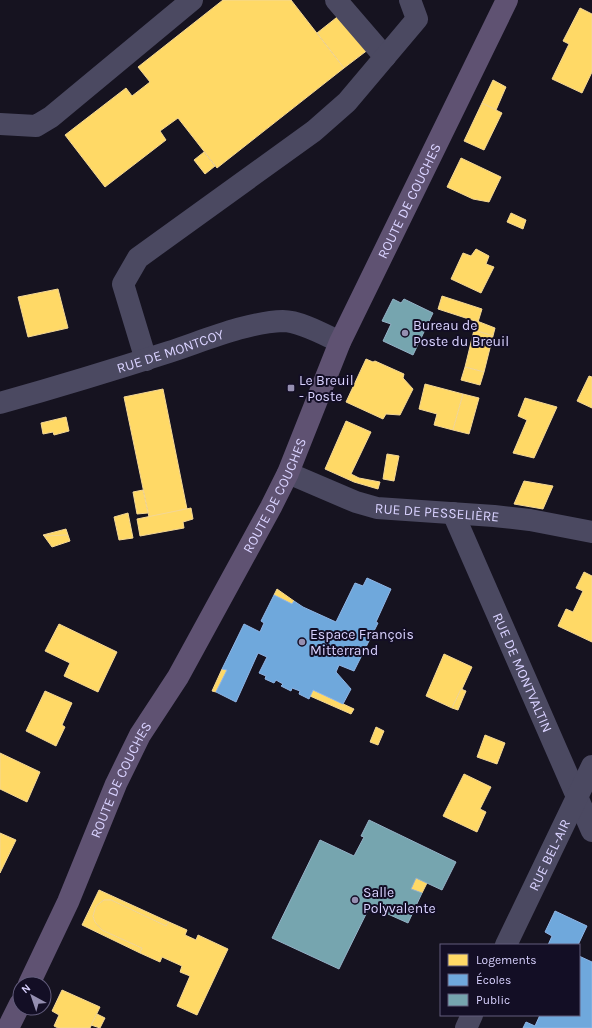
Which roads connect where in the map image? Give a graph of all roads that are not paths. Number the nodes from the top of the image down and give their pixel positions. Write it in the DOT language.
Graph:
graph roads {
  1 [pos="192,0"];
  2 [pos="336,0"];
  3 [pos="410,0"];
  4 [pos="507,0"];
  5 [pos="385,57"];
  6 [pos="0,124"];
  7 [pos="340,342"];
  8 [pos="146,360"];
  9 [pos="0,403"];
  10 [pos="288,473"];
  11 [pos="453,513"];
  12 [pos="592,532"];
  13 [pos="592,766"];
  14 [pos="577,797"];
  15 [pos="592,831"];
  16 [pos="506,944"];
  17 [pos="33,976"];
  18 [pos="14,1016"];
  19 [pos="472,1016"];
  20 [pos="8,1028"];
  21 [pos="466,1028"];
  1 -- 6 [label="street"];
  2 -- 5 [label="street"];
  3 -- 5 [label="street"];
  4 -- 7 [label="main road, ROUTE DE COUCHES"];
  5 -- 8 [label="street"];
  7 -- 8 [label="street, RUE DE MONTCOY"];
  7 -- 10 [label="main road, ROUTE DE COUCHES"];
  8 -- 9 [label="street, RUE DE MONTCOY"];
  10 -- 11 [label="street, RUE DE PESSELIÈRE"];
  10 -- 17 [label="main road, ROUTE DE COUCHES"];
  11 -- 12 [label="street, RUE DE PESSELIÈRE"];
  11 -- 14 [label="street, RUE DE MONTVALTIN"];
  13 -- 14 [label="street, RUE BEL-AIR"];
  14 -- 15 [label="street, RUE DE MONTVALTIN"];
  14 -- 16 [label="street, RUE BEL-AIR"];
  18 -- 20 [label="main road"];
  19 -- 21 [label="street"];
}
